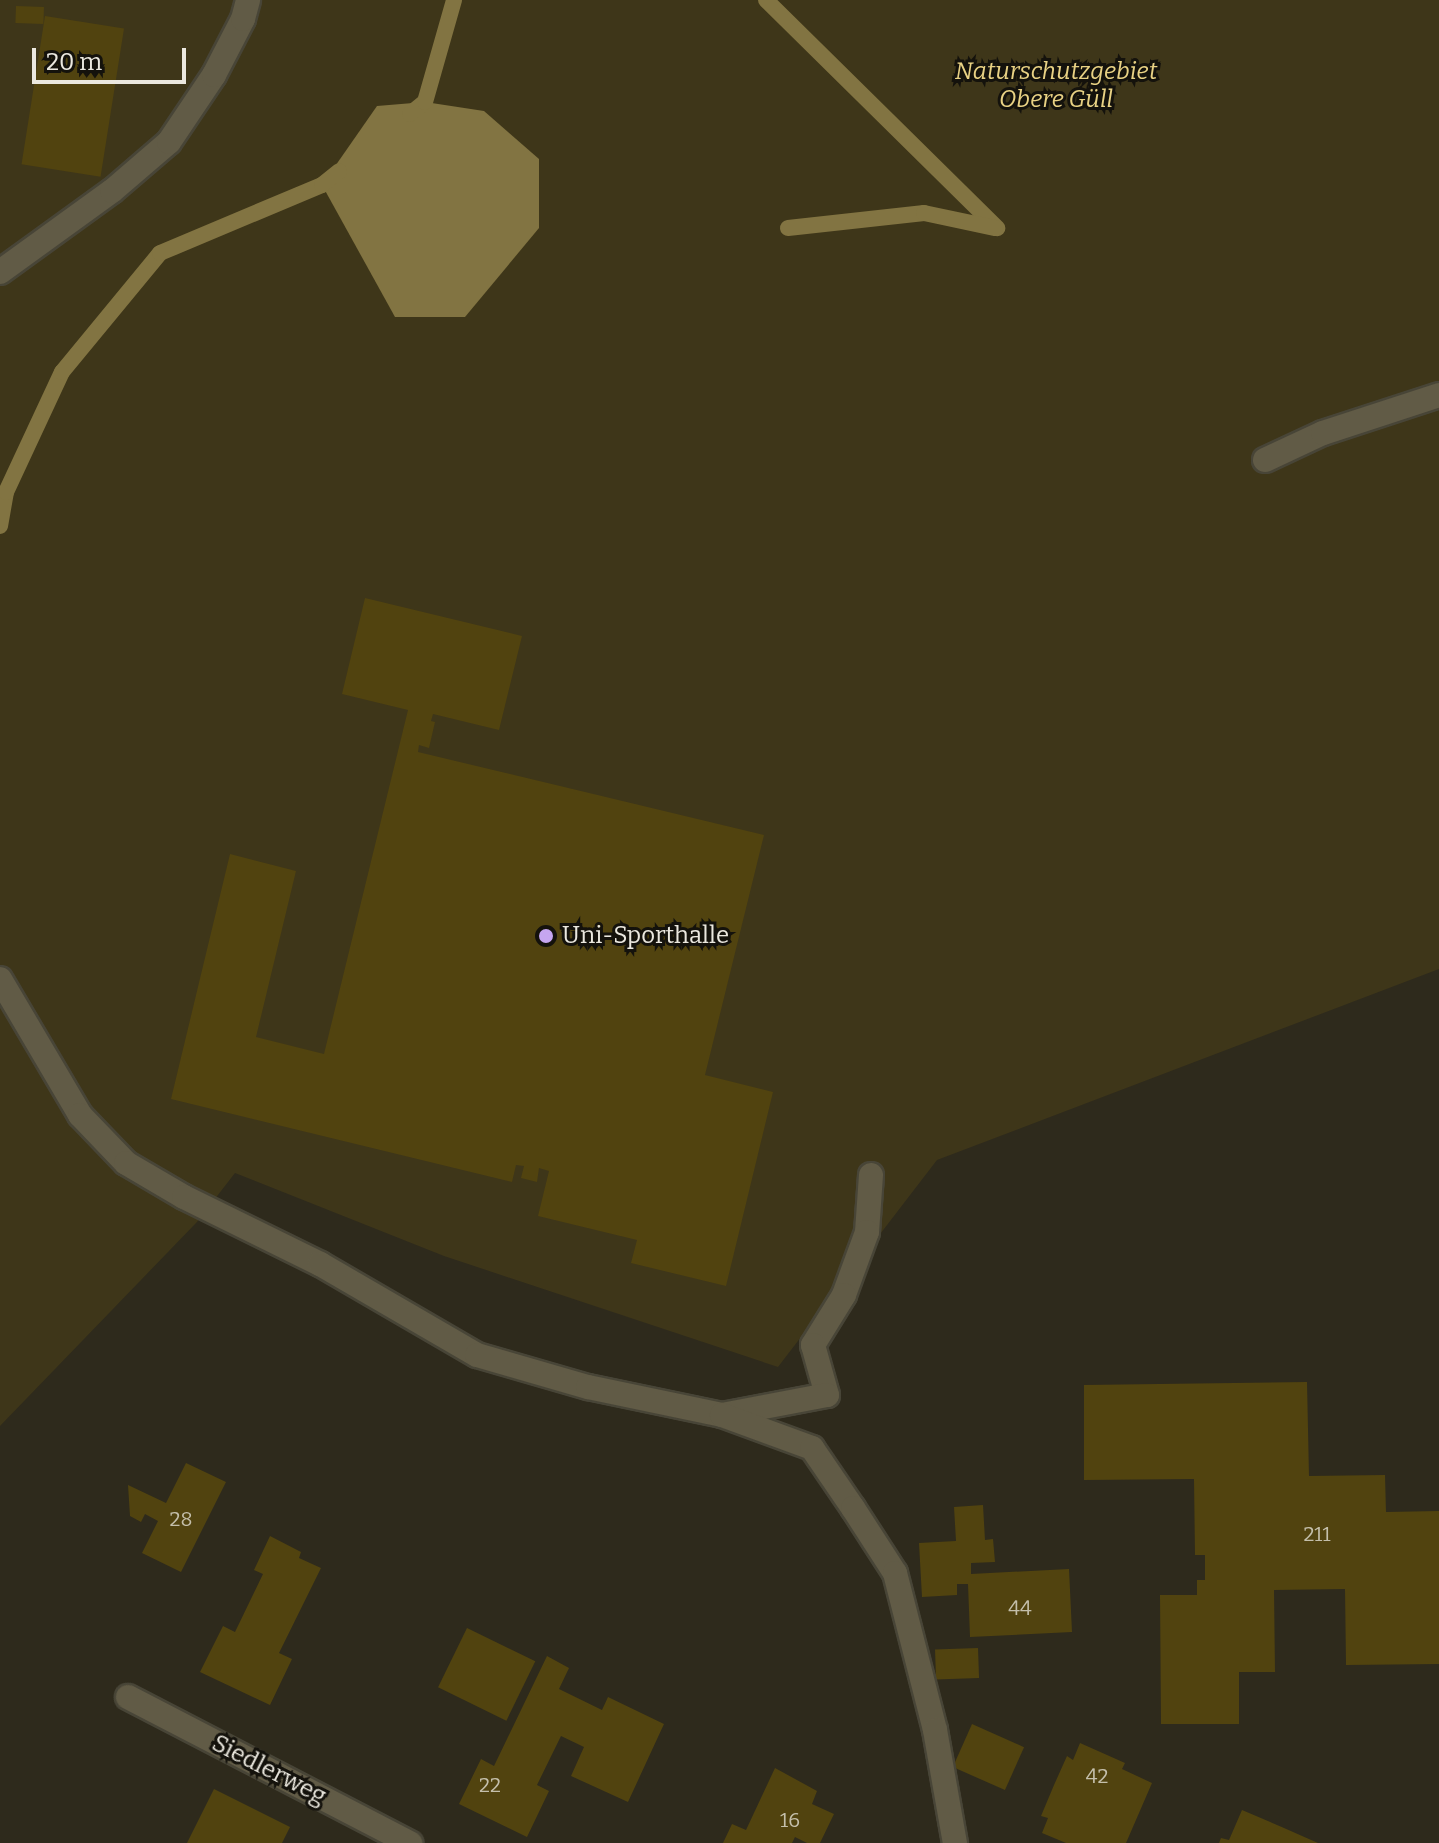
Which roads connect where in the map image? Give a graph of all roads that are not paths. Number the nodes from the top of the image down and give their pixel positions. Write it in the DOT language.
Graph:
graph roads {
  1 [pos="248,0"];
  2 [pos="0,272"];
  3 [pos="1439,395"];
  4 [pos="1265,460"];
  5 [pos="0,979"];
  6 [pos="871,1175"];
  7 [pos="722,1415"];
  8 [pos="128,1697"];
  9 [pos="410,1843"];
  10 [pos="955,1843"];
  1 -- 2 [label="street"];
  3 -- 4 [label="street"];
  5 -- 7 [label="street"];
  6 -- 7 [label="street"];
  7 -- 10 [label="street"];
  8 -- 9 [label="street, Siedlerweg"];
}
